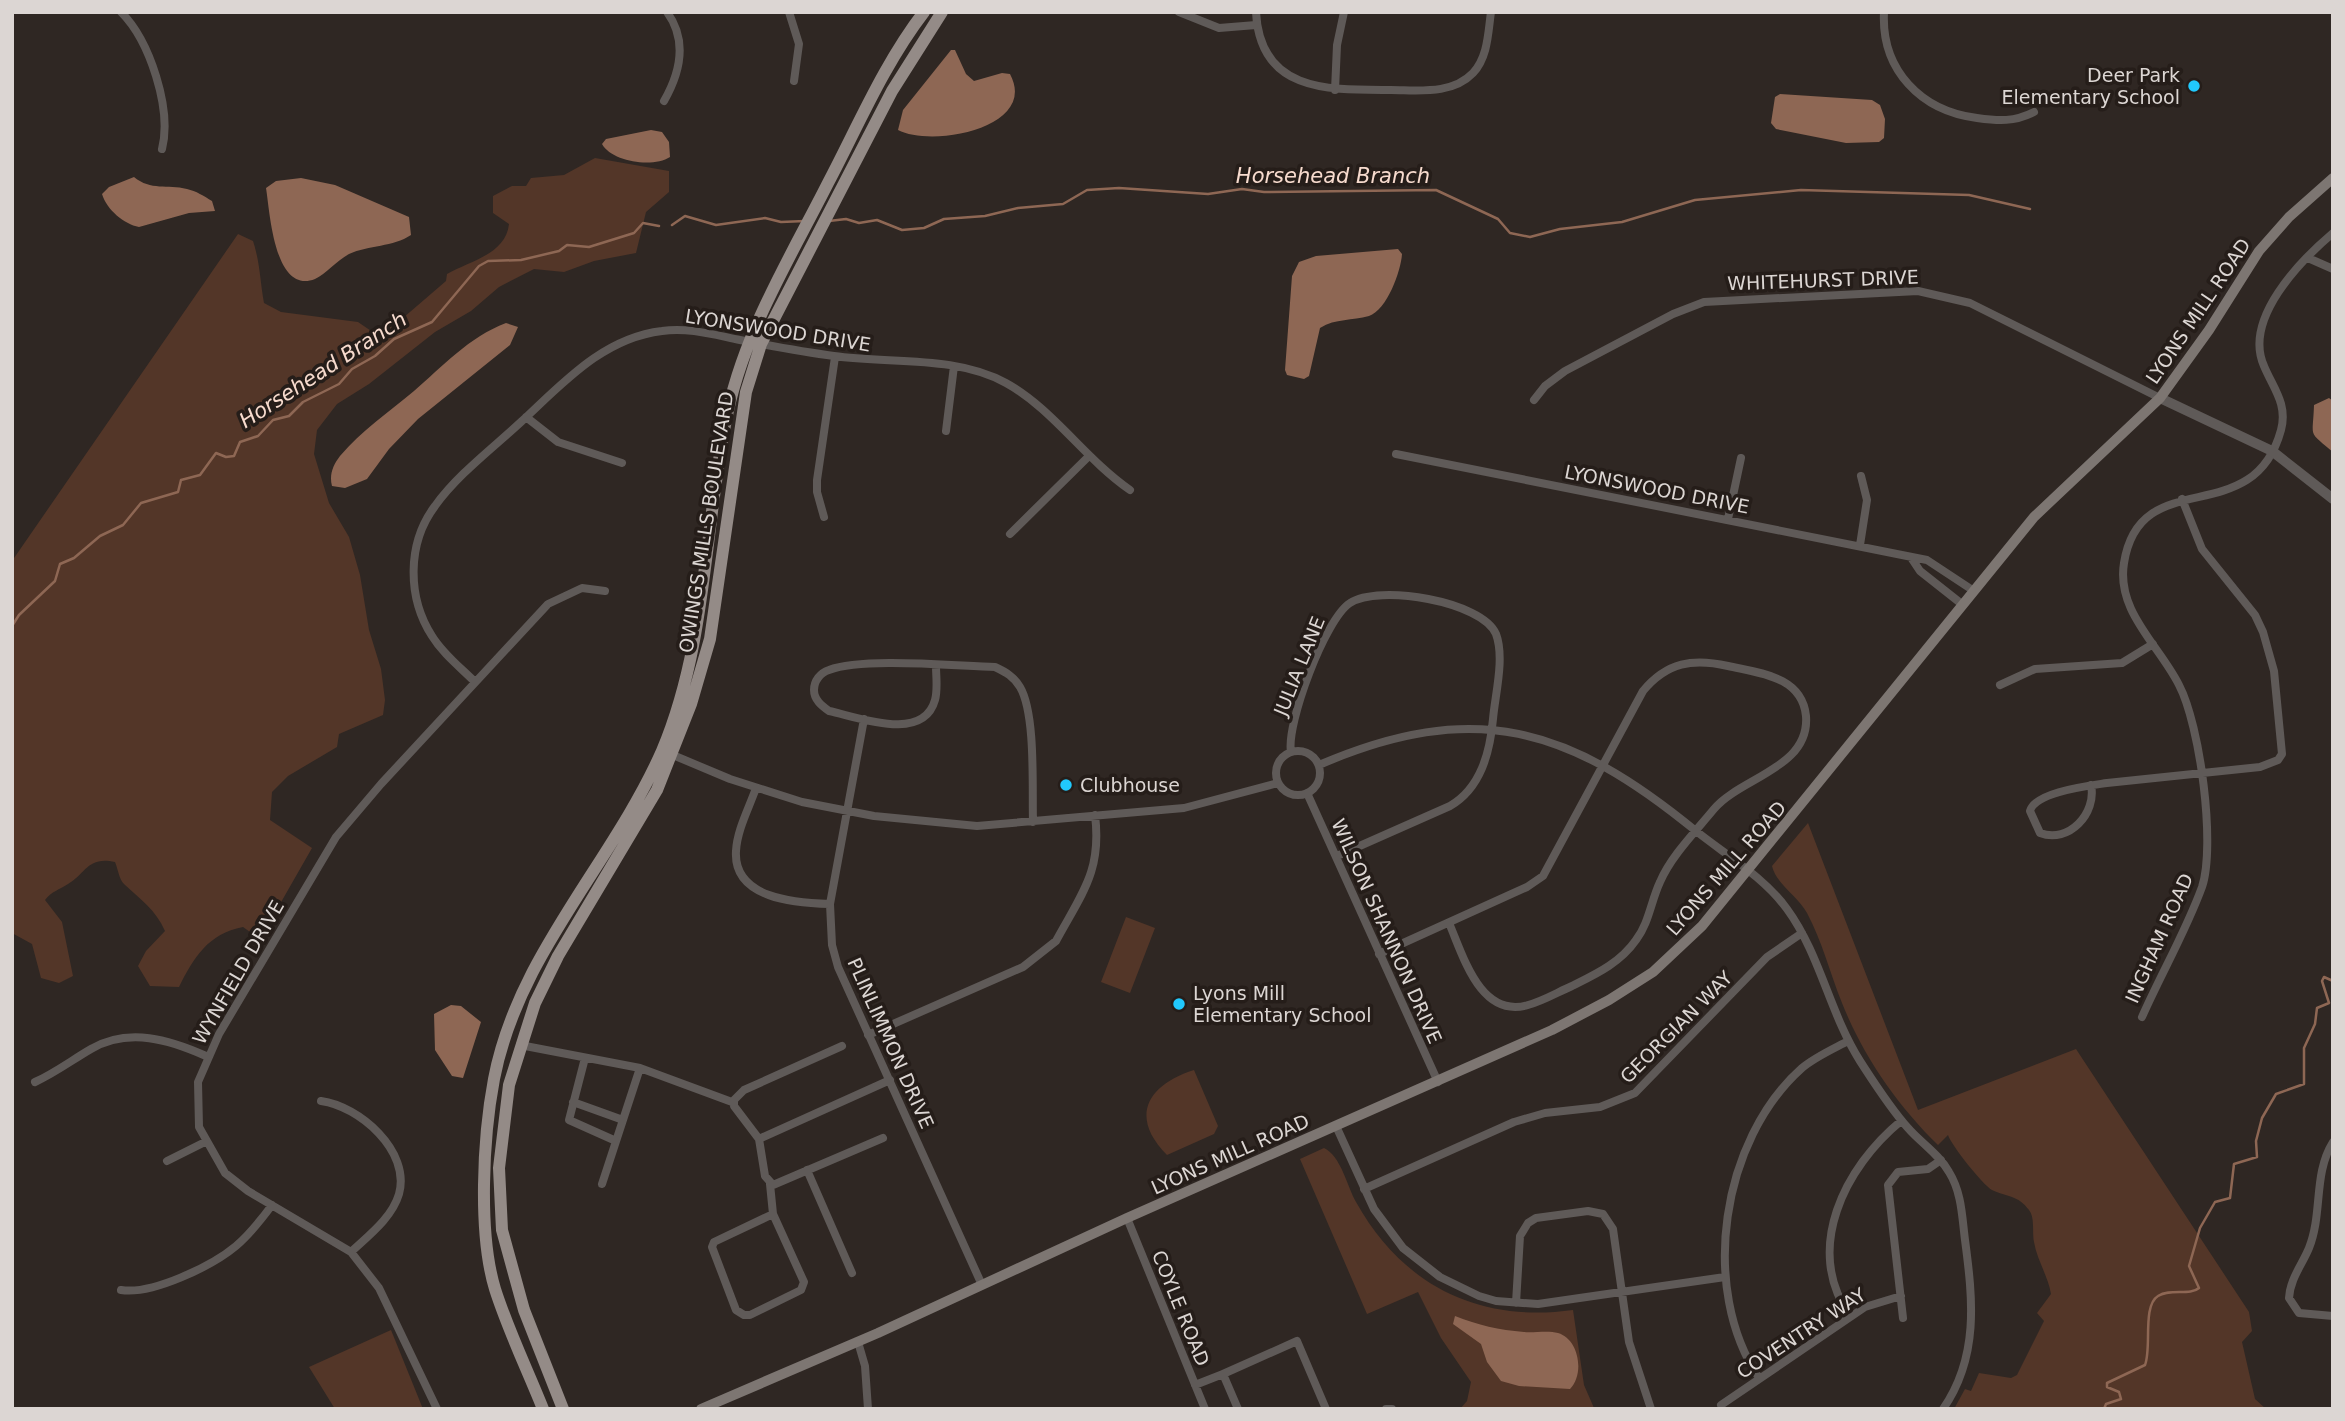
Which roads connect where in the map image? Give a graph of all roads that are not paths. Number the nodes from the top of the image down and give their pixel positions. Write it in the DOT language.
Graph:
graph roads {
  1 [pos="121,12"];
  2 [pos="667,12"];
  3 [pos="789,12"];
  4 [pos="924,12"];
  5 [pos="942,12"];
  6 [pos="1179,12"];
  7 [pos="1255,12"];
  8 [pos="1345,12"];
  9 [pos="1491,12"];
  10 [pos="1884,12"];
  11 [pos="1256,25"];
  12 [pos="794,81"];
  13 [pos="1335,90"];
  14 [pos="664,101"];
  15 [pos="2034,112"];
  16 [pos="162,149"];
  17 [pos="2333,178"];
  18 [pos="2333,233"];
  19 [pos="2308,258"];
  20 [pos="2333,269"];
  21 [pos="747,341"];
  22 [pos="761,344"];
  23 [pos="835,356"];
  24 [pos="954,366"];
  25 [pos="2160,398"];
  26 [pos="1534,400"];
  27 [pos="526,417"];
  28 [pos="946,431"];
  29 [pos="2272,451"];
  30 [pos="1396,454"];
  31 [pos="1088,457"];
  32 [pos="1741,458"];
  33 [pos="622,463"];
  34 [pos="1861,476"];
  35 [pos="1130,489"];
  36 [pos="2182,499"];
  37 [pos="2333,499"];
  38 [pos="824,517"];
  39 [pos="1728,519"];
  40 [pos="1010,534"];
  41 [pos="1860,545"];
  42 [pos="1912,559"];
  43 [pos="605,590"];
  44 [pos="1974,591"];
  45 [pos="1963,605"];
  46 [pos="2153,644"];
  47 [pos="936,666"];
  48 [pos="475,682"];
  49 [pos="2000,685"];
  50 [pos="864,719"];
  51 [pos="1492,731"];
  52 [pos="667,752"];
  53 [pos="1291,752"];
  54 [pos="1319,765"];
  55 [pos="1604,765"];
  56 [pos="2201,772"];
  57 [pos="1278,783"];
  58 [pos="2091,785"];
  59 [pos="756,788"];
  60 [pos="1307,793"];
  61 [pos="847,810"];
  62 [pos="1096,815"];
  63 [pos="1033,822"];
  64 [pos="1697,831"];
  65 [pos="1337,856"];
  66 [pos="1748,871"];
  67 [pos="830,904"];
  68 [pos="1449,923"];
  69 [pos="1802,933"];
  70 [pos="1379,954"];
  71 [pos="2141,1017"];
  72 [pos="868,1035"];
  73 [pos="1848,1041"];
  74 [pos="520,1045"];
  75 [pos="842,1046"];
  76 [pos="206,1056"];
  77 [pos="585,1058"];
  78 [pos="640,1068"];
  79 [pos="890,1080"];
  80 [pos="35,1082"];
  81 [pos="1437,1082"];
  82 [pos="321,1101"];
  83 [pos="573,1102"];
  84 [pos="732,1102"];
  85 [pos="623,1120"];
  86 [pos="1901,1121"];
  87 [pos="1336,1126"];
  88 [pos="883,1138"];
  89 [pos="759,1139"];
  90 [pos="616,1141"];
  91 [pos="205,1142"];
  92 [pos="2333,1142"];
  93 [pos="1941,1160"];
  94 [pos="167,1161"];
  95 [pos="807,1170"];
  96 [pos="602,1184"];
  97 [pos="770,1184"];
  98 [pos="1364,1189"];
  99 [pos="272,1205"];
  100 [pos="773,1214"];
  101 [pos="1127,1218"];
  102 [pos="351,1252"];
  103 [pos="852,1273"];
  104 [pos="1725,1277"];
  105 [pos="982,1285"];
  106 [pos="121,1290"];
  107 [pos="1622,1292"];
  108 [pos="1901,1296"];
  109 [pos="1516,1303"];
  110 [pos="1850,1316"];
  111 [pos="2333,1316"];
  112 [pos="1903,1318"];
  113 [pos="858,1342"];
  114 [pos="1223,1374"];
  115 [pos="1759,1378"];
  116 [pos="1195,1385"];
  117 [pos="1721,1405"];
  118 [pos="437,1409"];
  119 [pos="543,1409"];
  120 [pos="563,1409"];
  121 [pos="701,1409"];
  122 [pos="868,1409"];
  123 [pos="1205,1409"];
  124 [pos="1238,1409"];
  125 [pos="1326,1409"];
  126 [pos="1386,1409"];
  127 [pos="1392,1409"];
  128 [pos="1651,1409"];
  129 [pos="1943,1409"];
  1 -- 16 [label="street"];
  2 -- 14 [label="street"];
  3 -- 12 [label="street"];
  4 -- 21 [label="main road, OWINGS MILLS BOULEVARD"];
  5 -- 22 [label="main road, OWINGS MILLS BOULEVARD"];
  6 -- 11 [label="street"];
  7 -- 11 [label="street"];
  8 -- 13 [label="street"];
  9 -- 13 [label="street"];
  10 -- 15 [label="street"];
  11 -- 13 [label="street"];
  17 -- 25 [label="main road, LYONS MILL ROAD"];
  18 -- 19 [label="street"];
  19 -- 20 [label="street"];
  19 -- 29 [label="street"];
  21 -- 22 [label="street, LYONSWOOD DRIVE"];
  21 -- 27 [label="street, LYONSWOOD DRIVE"];
  21 -- 52 [label="main road, OWINGS MILLS BOULEVARD"];
  22 -- 23 [label="street, LYONSWOOD DRIVE"];
  22 -- 52 [label="main road, OWINGS MILLS BOULEVARD"];
  23 -- 24 [label="street, LYONSWOOD DRIVE"];
  23 -- 38 [label="street"];
  24 -- 28 [label="street"];
  24 -- 31 [label="street, LYONSWOOD DRIVE"];
  25 -- 26 [label="street, WHITEHURST DRIVE"];
  25 -- 29 [label="street"];
  25 -- 44 [label="main road, LYONS MILL ROAD"];
  27 -- 33 [label="street"];
  27 -- 48 [label="street, LYONSWOOD DRIVE"];
  29 -- 36 [label="street, INGHAM ROAD"];
  29 -- 37 [label="street"];
  30 -- 39 [label="street, LYONSWOOD DRIVE"];
  31 -- 35 [label="street, LYONSWOOD DRIVE"];
  31 -- 40 [label="street"];
  32 -- 39 [label="street"];
  34 -- 41 [label="street"];
  36 -- 46 [label="street, INGHAM ROAD"];
  36 -- 56 [label="street"];
  39 -- 41 [label="street, LYONSWOOD DRIVE"];
  41 -- 42 [label="street, LYONSWOOD DRIVE"];
  42 -- 44 [label="street, LYONSWOOD DRIVE"];
  42 -- 45 [label="street"];
  43 -- 48 [label="street, WYNFIELD DRIVE"];
  44 -- 45 [label="main road, LYONS MILL ROAD"];
  45 -- 66 [label="main road, LYONS MILL ROAD"];
  46 -- 49 [label="street"];
  46 -- 56 [label="street, INGHAM ROAD"];
  47 -- 50 [label="street"];
  47 -- 50 [label="street"];
  47 -- 63 [label="street"];
  48 -- 76 [label="street, WYNFIELD DRIVE"];
  50 -- 61 [label="street, PLINLIMMON DRIVE"];
  51 -- 53 [label="street, JULIA LANE"];
  51 -- 54 [label="street"];
  51 -- 55 [label="street"];
  51 -- 65 [label="street, JULIA LANE"];
  52 -- 59 [label="street"];
  52 -- 74 [label="main road, OWINGS MILLS BOULEVARD"];
  52 -- 119 [label="main road, OWINGS MILLS BOULEVARD"];
  53 -- 54 [label="street"];
  53 -- 57 [label="street"];
  54 -- 60 [label="street"];
  55 -- 64 [label="street"];
  55 -- 64 [label="street"];
  55 -- 68 [label="street"];
  56 -- 58 [label="street"];
  56 -- 71 [label="street, INGHAM ROAD"];
  57 -- 60 [label="street"];
  57 -- 62 [label="street"];
  58 -- 58 [label="street"];
  59 -- 61 [label="street"];
  59 -- 67 [label="street"];
  60 -- 65 [label="street, WILSON SHANNON DRIVE"];
  61 -- 63 [label="street"];
  61 -- 67 [label="street, PLINLIMMON DRIVE"];
  62 -- 63 [label="street"];
  62 -- 72 [label="street"];
  64 -- 66 [label="street"];
  64 -- 68 [label="street"];
  65 -- 70 [label="street, WILSON SHANNON DRIVE"];
  66 -- 69 [label="street"];
  66 -- 81 [label="main road, LYONS MILL ROAD"];
  67 -- 72 [label="street, PLINLIMMON DRIVE"];
  68 -- 70 [label="street"];
  69 -- 73 [label="street"];
  69 -- 98 [label="street, GEORGIAN WAY"];
  70 -- 81 [label="street, WILSON SHANNON DRIVE"];
  72 -- 79 [label="street, PLINLIMMON DRIVE"];
  73 -- 86 [label="street"];
  73 -- 104 [label="street"];
  74 -- 77 [label="street"];
  74 -- 120 [label="main road, OWINGS MILLS BOULEVARD"];
  75 -- 84 [label="street"];
  76 -- 80 [label="street"];
  76 -- 91 [label="street, WYNFIELD DRIVE"];
  77 -- 78 [label="street"];
  77 -- 83 [label="street"];
  78 -- 84 [label="street"];
  78 -- 85 [label="street"];
  79 -- 89 [label="street"];
  79 -- 105 [label="street, PLINLIMMON DRIVE"];
  81 -- 87 [label="main road, LYONS MILL ROAD"];
  82 -- 102 [label="street"];
  83 -- 85 [label="street"];
  83 -- 90 [label="street"];
  84 -- 89 [label="street"];
  85 -- 90 [label="street"];
  86 -- 93 [label="street"];
  86 -- 110 [label="street"];
  87 -- 98 [label="street"];
  87 -- 101 [label="main road, LYONS MILL ROAD"];
  88 -- 95 [label="street"];
  89 -- 97 [label="street"];
  90 -- 96 [label="street"];
  91 -- 94 [label="street"];
  91 -- 99 [label="street, WYNFIELD DRIVE"];
  92 -- 111 [label="street"];
  93 -- 108 [label="street"];
  93 -- 129 [label="street"];
  95 -- 97 [label="street"];
  95 -- 103 [label="street"];
  97 -- 100 [label="street"];
  98 -- 109 [label="street"];
  99 -- 102 [label="street, WYNFIELD DRIVE"];
  99 -- 106 [label="street"];
  100 -- 100 [label="street"];
  101 -- 105 [label="main road, LYONS MILL ROAD"];
  101 -- 116 [label="street, COYLE ROAD"];
  102 -- 118 [label="street, WYNFIELD DRIVE"];
  104 -- 107 [label="street"];
  104 -- 115 [label="street"];
  105 -- 113 [label="main road, LYONS MILL ROAD"];
  107 -- 109 [label="street"];
  107 -- 109 [label="street"];
  107 -- 128 [label="street"];
  108 -- 110 [label="street, COVENTRY WAY"];
  108 -- 112 [label="street"];
  110 -- 115 [label="street, COVENTRY WAY"];
  113 -- 121 [label="main road, LYONS MILL ROAD"];
  113 -- 122 [label="street"];
  114 -- 116 [label="street"];
  114 -- 124 [label="street"];
  114 -- 125 [label="street"];
  115 -- 117 [label="street, COVENTRY WAY"];
  116 -- 123 [label="street, COYLE ROAD"];
  126 -- 127 [label="street"];
}
